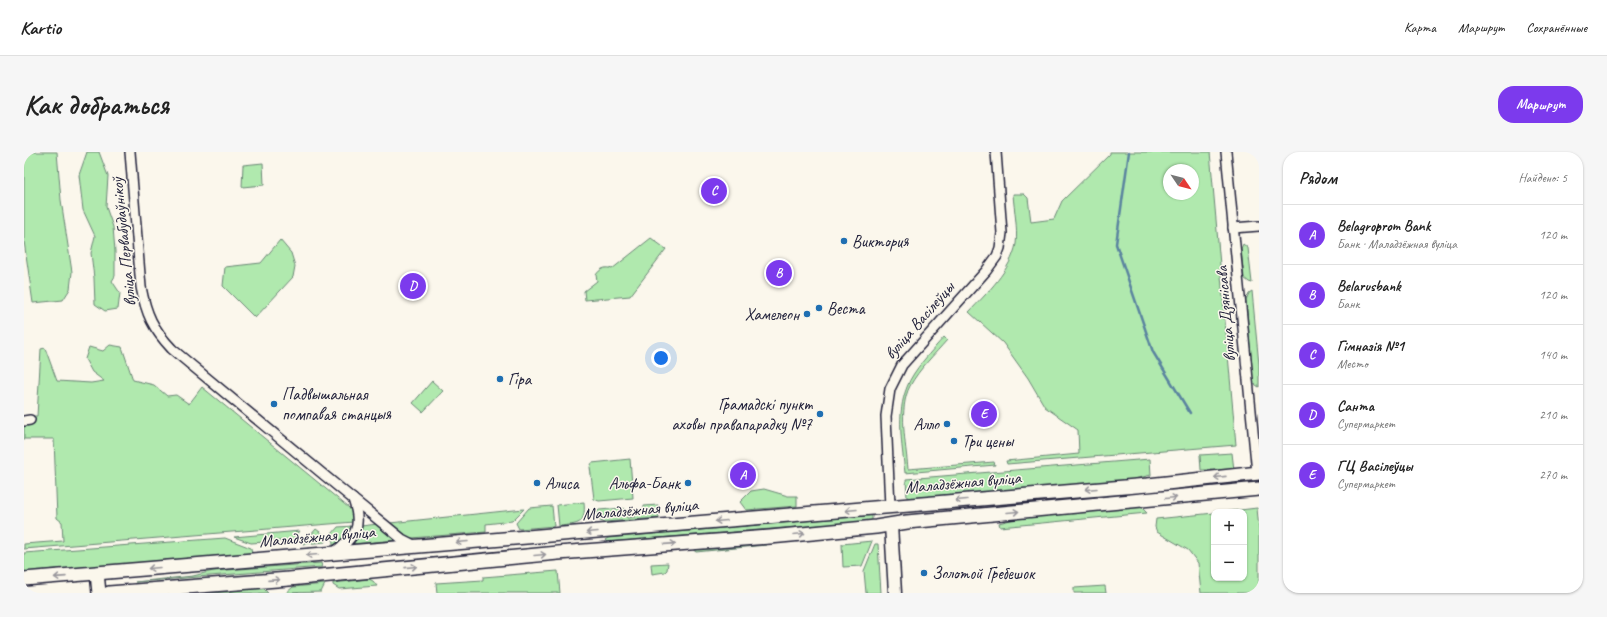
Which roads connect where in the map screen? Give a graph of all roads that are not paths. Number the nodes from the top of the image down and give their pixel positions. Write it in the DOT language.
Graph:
graph roads {
  1 [pos="130,152"];
  2 [pos="996,152"];
  3 [pos="1226,152"];
  4 [pos="1259,226"];
  5 [pos="1233,228"];
  6 [pos="1258,473"];
  7 [pos="1148,485"];
  8 [pos="1259,489"];
  9 [pos="353,499"];
  10 [pos="1150,500"];
  11 [pos="890,506"];
  12 [pos="891,525"];
  13 [pos="417,546"];
  14 [pos="333,553"];
  15 [pos="97,573"];
  16 [pos="24,579"];
  17 [pos="99,593"];
  18 [pos="109,593"];
  19 [pos="895,593"];
  1 -- 9 [label="street, вуліца Первабудаўнікоў"];
  2 -- 11 [label="street, вуліца Васілеўцы"];
  3 -- 5 [label="street, вуліца Дзянісава"];
  4 -- 5 [label="street"];
  5 -- 6 [label="street, вуліца Дзянісава"];
  6 -- 7 [label="main road, Маладзёжная вуліца, one-way"];
  6 -- 8 [label="main road"];
  7 -- 10 [label="main road"];
  7 -- 11 [label="main road, Маладзёжная вуліца, one-way"];
  10 -- 8 [label="main road, Маладзёжная вуліца, one-way"];
  9 -- 13 [label="street, вуліца Первабудаўнікоў"];
  9 -- 14 [label="street"];
  12 -- 10 [label="main road, Маладзёжная вуліца, one-way"];
  11 -- 12 [label="main road, вуліца Васілеўцы"];
  11 -- 13 [label="main road, Маладзёжная вуліца, one-way"];
  18 -- 12 [label="main road, Маладзёжная вуліца, one-way"];
  12 -- 19 [label="street, вуліца Васілеўцы"];
  13 -- 14 [label="main road, Маладзёжная вуліца"];
  14 -- 15 [label="main road, Маладзёжная вуліца, one-way"];
  15 -- 16 [label="main road, Маладзёжная вуліца, one-way"];
  15 -- 17 [label="main road"];
}
